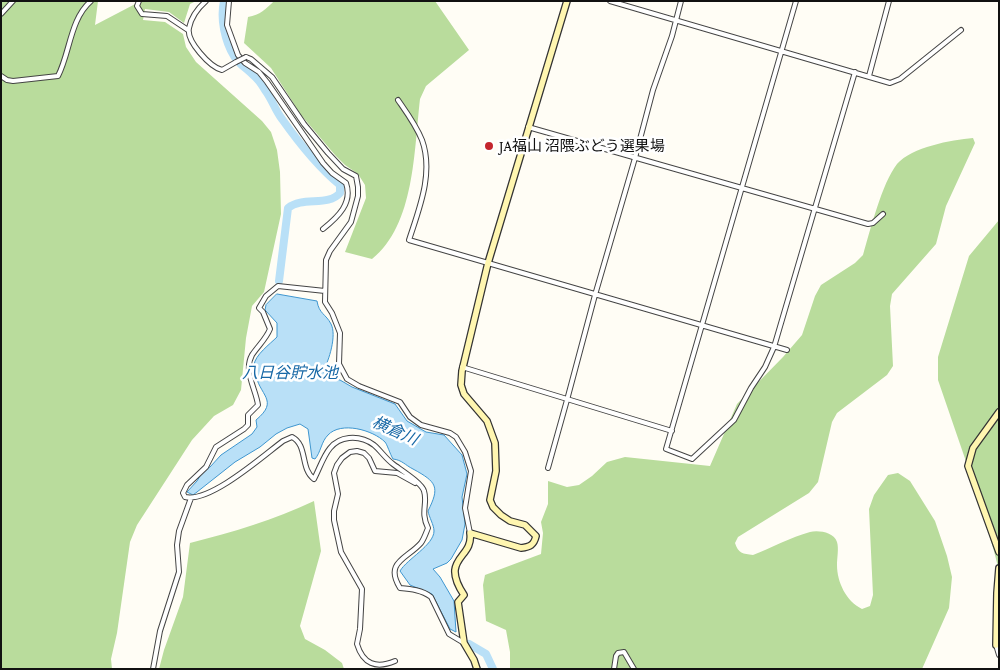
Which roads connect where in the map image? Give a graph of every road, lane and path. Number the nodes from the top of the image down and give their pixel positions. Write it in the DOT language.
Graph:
graph roads {
  1 [pos="13,1"];
  2 [pos="91,1"];
  3 [pos="139,1"];
  4 [pos="206,1"];
  5 [pos="229,1"];
  6 [pos="567,1"];
  7 [pos="610,1"];
  8 [pos="681,1"];
  9 [pos="796,1"];
  10 [pos="888,1"];
  11 [pos="1,14"];
  12 [pos="676,21"];
  13 [pos="188,30"];
  14 [pos="961,30"];
  15 [pos="781,52"];
  16 [pos="855,72"];
  17 [pos="1,76"];
  18 [pos="869,76"];
  19 [pos="398,100"];
  20 [pos="528,127"];
  21 [pos="635,158"];
  22 [pos="741,188"];
  23 [pos="814,209"];
  24 [pos="883,214"];
  25 [pos="323,229"];
  26 [pos="488,263"];
  27 [pos="325,291"];
  28 [pos="594,295"];
  29 [pos="702,325"];
  30 [pos="774,347"];
  31 [pos="787,350"];
  32 [pos="462,367"];
  33 [pos="567,400"];
  34 [pos="999,412"];
  35 [pos="672,431"];
  36 [pos="548,468"];
  37 [pos="420,485"];
  38 [pos="191,498"];
  39 [pos="470,533"];
  40 [pos="999,552"];
  41 [pos="999,568"];
  42 [pos="464,643"];
  43 [pos="996,644"];
  44 [pos="999,655"];
  45 [pos="395,661"];
  46 [pos="153,669"];
  47 [pos="477,669"];
  48 [pos="614,669"];
  49 [pos="634,669"];
  1 -- 11 [label="street"];
  2 -- 17 [label="street"];
  3 -- 13 [label="street"];
  4 -- 13 [label="street"];
  5 -- 25 [label="street"];
  6 -- 20 [label="street"];
  7 -- 12 [label="street"];
  8 -- 12 [label="street"];
  9 -- 15 [label="street"];
  10 -- 18 [label="street"];
  12 -- 15 [label="street"];
  12 -- 21 [label="street"];
  13 -- 27 [label="street, bridge"];
  14 -- 18 [label="street"];
  15 -- 16 [label="street"];
  15 -- 22 [label="street"];
  16 -- 18 [label="street"];
  16 -- 23 [label="street"];
  19 -- 26 [label="street"];
  20 -- 21 [label="street"];
  20 -- 26 [label="street"];
  21 -- 22 [label="street"];
  21 -- 28 [label="street"];
  22 -- 23 [label="street"];
  22 -- 29 [label="street"];
  23 -- 24 [label="street"];
  23 -- 30 [label="street"];
  26 -- 28 [label="street"];
  26 -- 32 [label="street"];
  27 -- 38 [label="street"];
  27 -- 39 [label="street"];
  28 -- 29 [label="street"];
  28 -- 33 [label="street"];
  29 -- 30 [label="street"];
  29 -- 35 [label="street"];
  30 -- 31 [label="street"];
  30 -- 35 [label="street"];
  32 -- 33 [label="street"];
  32 -- 39 [label="street"];
  33 -- 35 [label="street"];
  33 -- 36 [label="street"];
  34 -- 40 [label="street"];
  37 -- 38 [label="street"];
  37 -- 42 [label="street"];
  37 -- 45 [label="street"];
  38 -- 46 [label="street"];
  39 -- 42 [label="street"];
  41 -- 43 [label="street"];
  42 -- 47 [label="street"];
  43 -- 44 [label="street"];
  48 -- 49 [label="street"];
}
